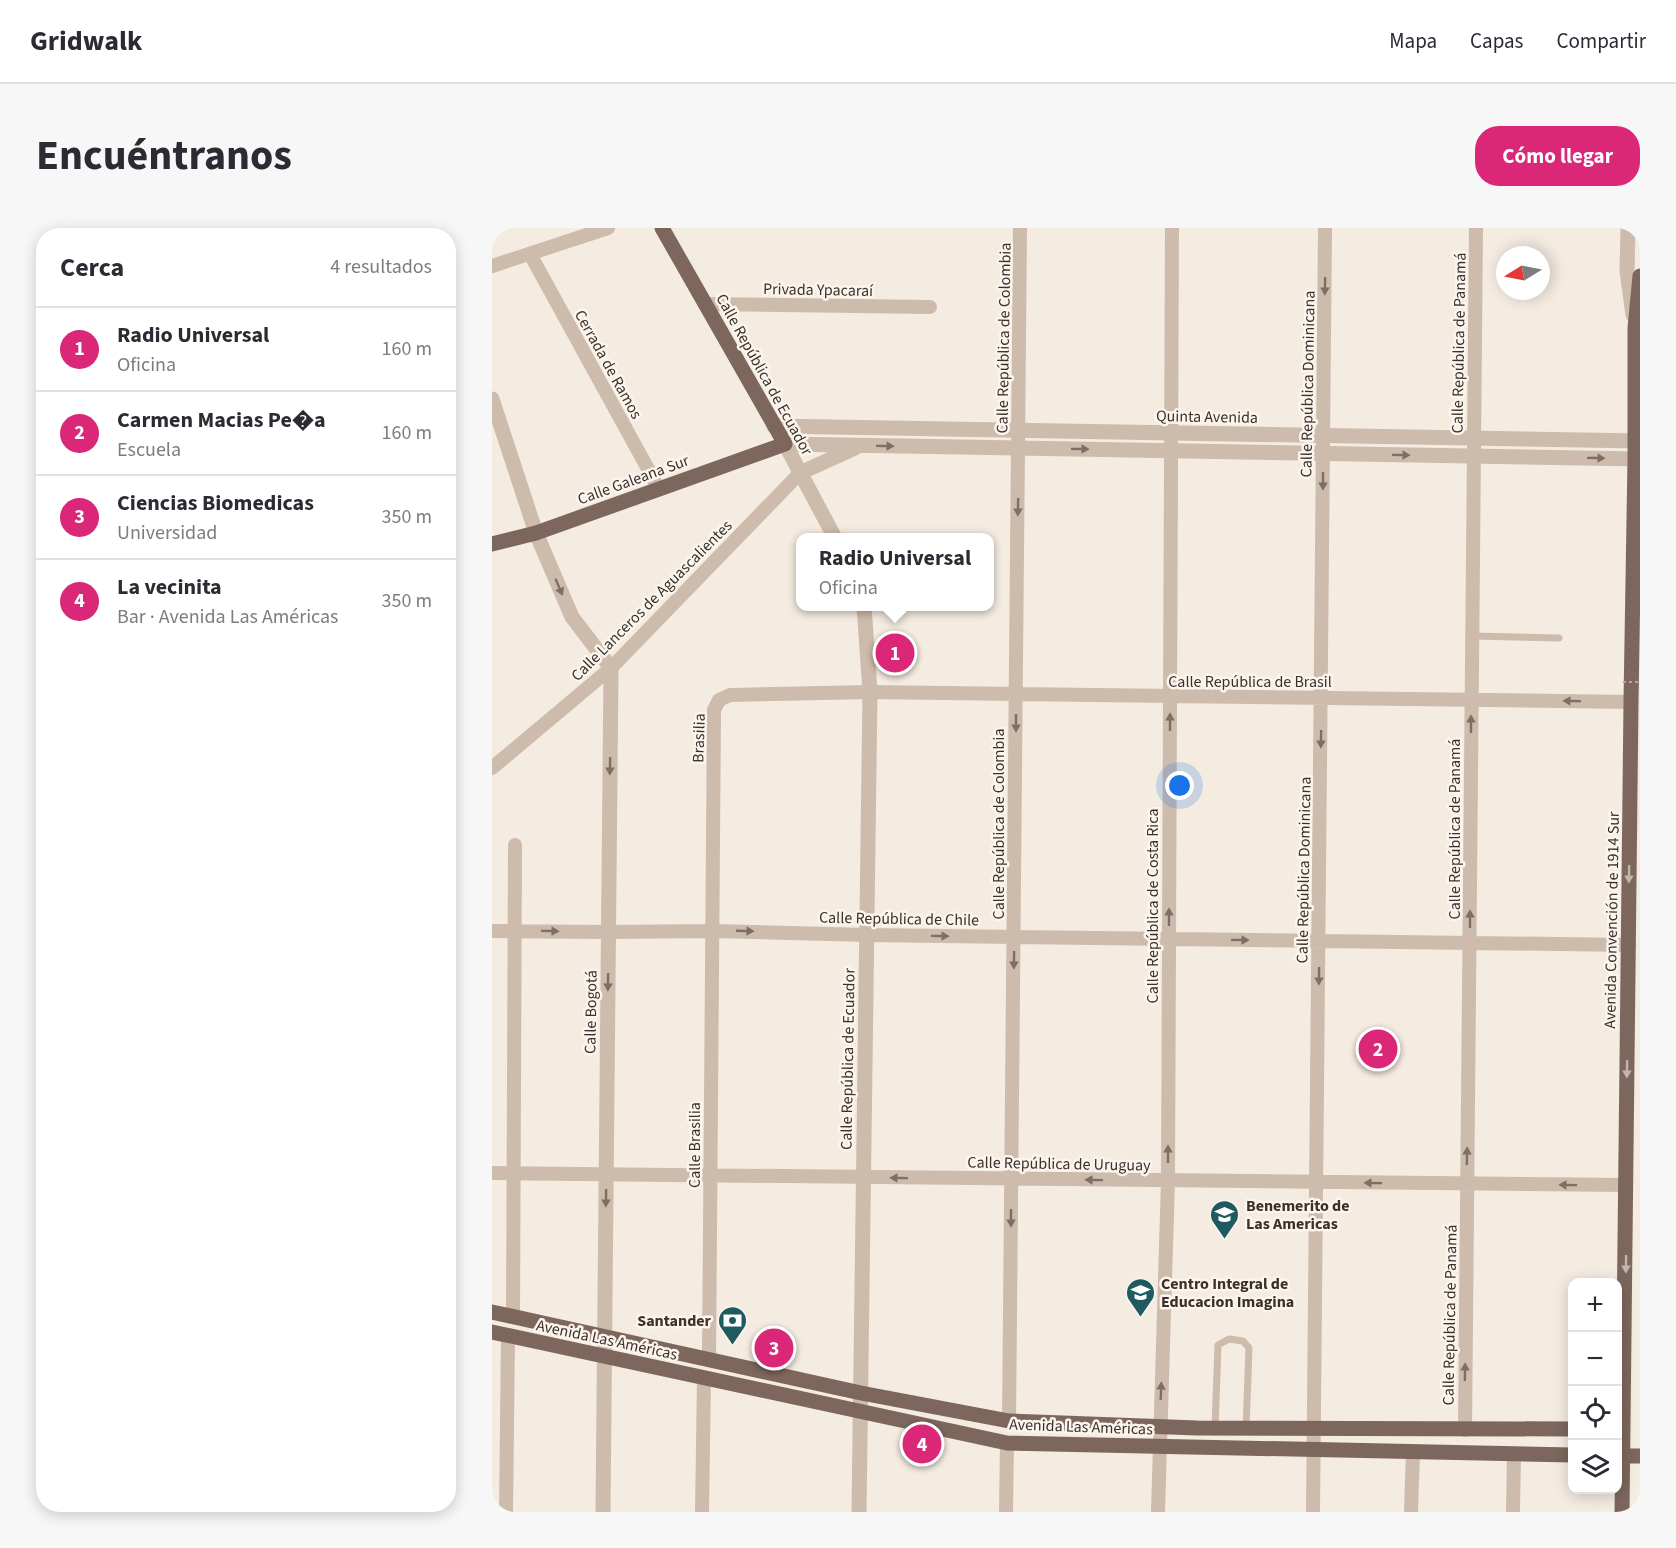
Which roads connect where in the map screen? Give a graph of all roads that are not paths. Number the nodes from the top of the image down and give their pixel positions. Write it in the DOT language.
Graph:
graph roads {
  1 [pos="608,228"];
  2 [pos="662,228"];
  3 [pos="1020,228"];
  4 [pos="1172,228"];
  5 [pos="1325,228"];
  6 [pos="1476,228"];
  7 [pos="1628,228"];
  8 [pos="530,254"];
  9 [pos="492,266"];
  10 [pos="1640,276"];
  11 [pos="705,304"];
  12 [pos="930,306"];
  13 [pos="1635,328"];
  14 [pos="492,399"];
  15 [pos="774,426"];
  16 [pos="1018,430"];
  17 [pos="1171,433"];
  18 [pos="1324,435"];
  19 [pos="1474,438"];
  20 [pos="1638,441"];
  21 [pos="785,444"];
  22 [pos="859,446"];
  23 [pos="1018,448"];
  24 [pos="1171,451"];
  25 [pos="1323,453"];
  26 [pos="1473,456"];
  27 [pos="1638,459"];
  28 [pos="800,473"];
  29 [pos="659,489"];
  30 [pos="536,533"];
  31 [pos="833,533"];
  32 [pos="492,544"];
  33 [pos="864,611"];
  34 [pos="1472,636"];
  35 [pos="1559,638"];
  36 [pos="611,668"];
  37 [pos="870,692"];
  38 [pos="1016,695"];
  39 [pos="1170,697"];
  40 [pos="1321,698"];
  41 [pos="1471,699"];
  42 [pos="1631,702"];
  43 [pos="492,768"];
  44 [pos="515,845"];
  45 [pos="492,931"];
  46 [pos="514,931"];
  47 [pos="712,931"];
  48 [pos="609,932"];
  49 [pos="867,935"];
  50 [pos="1014,937"];
  51 [pos="1169,939"];
  52 [pos="1319,941"];
  53 [pos="1469,943"];
  54 [pos="1629,945"];
  55 [pos="492,1173"];
  56 [pos="513,1174"];
  57 [pos="606,1175"];
  58 [pos="710,1176"];
  59 [pos="864,1177"];
  60 [pos="1011,1179"];
  61 [pos="1168,1180"];
  62 [pos="1317,1182"];
  63 [pos="1467,1184"];
  64 [pos="1626,1185"];
  65 [pos="492,1312"];
  66 [pos="513,1317"];
  67 [pos="492,1332"];
  68 [pos="508,1336"];
  69 [pos="605,1336"];
  70 [pos="605,1355"];
  71 [pos="709,1360"];
  72 [pos="704,1378"];
  73 [pos="1622,1386"];
  74 [pos="861,1393"];
  75 [pos="861,1411"];
  76 [pos="1009,1421"];
  77 [pos="1160,1427"];
  78 [pos="1215,1428"];
  79 [pos="1246,1429"];
  80 [pos="1314,1429"];
  81 [pos="1622,1429"];
  82 [pos="1640,1429"];
  83 [pos="1465,1430"];
  84 [pos="1568,1430"];
  85 [pos="1007,1443"];
  86 [pos="492,1447"];
  87 [pos="1160,1447"];
  88 [pos="1314,1450"];
  89 [pos="507,1451"];
  90 [pos="1413,1452"];
  91 [pos="1514,1454"];
  92 [pos="1568,1455"];
  93 [pos="1622,1456"];
  94 [pos="1640,1456"];
  95 [pos="1621,1494"];
  96 [pos="506,1512"];
  97 [pos="603,1512"];
  98 [pos="702,1512"];
  99 [pos="859,1512"];
  100 [pos="1006,1512"];
  101 [pos="1158,1512"];
  102 [pos="1313,1512"];
  103 [pos="1411,1512"];
  104 [pos="1513,1512"];
  105 [pos="1622,1512"];
  1 -- 8 [label="street"];
  2 -- 11 [label="main road, Calle República de Ecuador"];
  3 -- 16 [label="street, Calle República de Colombia"];
  4 -- 17 [label="street, Calle República de Costa Rica"];
  5 -- 18 [label="street, Calle República Dominicana, one-way"];
  6 -- 19 [label="street, Calle República de Panamá"];
  7 -- 13 [label="street, Avenida Convención de 1914 Sur"];
  8 -- 9 [label="street"];
  8 -- 29 [label="street, Cerrada de Ramos"];
  10 -- 13 [label="main road, Avenida Convención de 1914 Sur"];
  11 -- 12 [label="street, Privada Ypacaraí"];
  11 -- 15 [label="main road, Calle República de Ecuador"];
  13 -- 20 [label="main road, Avenida Convención de 1914 Sur"];
  14 -- 30 [label="street"];
  15 -- 16 [label="street, Quinta Avenida"];
  15 -- 21 [label="main road, Calle República de Ecuador"];
  16 -- 17 [label="street, Quinta Avenida"];
  16 -- 23 [label="street, Calle República de Colombia"];
  17 -- 18 [label="street, Quinta Avenida"];
  17 -- 24 [label="street, Calle República de Costa Rica"];
  18 -- 19 [label="street, Quinta Avenida"];
  18 -- 25 [label="street, Calle República Dominicana"];
  19 -- 20 [label="street, Quinta Avenida"];
  19 -- 26 [label="street, Calle República de Panamá"];
  20 -- 27 [label="main road, Avenida Convención de 1914 Sur"];
  21 -- 22 [label="street"];
  21 -- 28 [label="street, Calle República de Ecuador"];
  21 -- 29 [label="main road, Calle Galeana Sur"];
  22 -- 23 [label="street, one-way"];
  22 -- 28 [label="street"];
  23 -- 24 [label="street, one-way"];
  23 -- 38 [label="street, Calle República de Colombia, one-way"];
  24 -- 25 [label="street"];
  24 -- 39 [label="street, Calle República de Costa Rica"];
  25 -- 26 [label="street, one-way"];
  25 -- 40 [label="street, Calle República Dominicana, one-way"];
  26 -- 27 [label="street, one-way"];
  26 -- 34 [label="street, Calle República de Panamá"];
  27 -- 42 [label="main road, Avenida Convención de 1914 Sur"];
  28 -- 31 [label="street, Calle República de Ecuador"];
  28 -- 36 [label="street, Calle Lanceros de Aguascalientes"];
  29 -- 30 [label="main road, Calle Galeana Sur"];
  30 -- 32 [label="main road, Calle Galeana Sur"];
  30 -- 36 [label="street, one-way"];
  33 -- 37 [label="street, Calle República de Ecuador"];
  34 -- 35 [label="lane"];
  34 -- 41 [label="street, Calle República de Panamá"];
  36 -- 43 [label="street, Calle Lanceros de Aguascalientes"];
  36 -- 48 [label="street, Calle Bogotá, one-way"];
  37 -- 38 [label="street, Calle República de Brasil"];
  37 -- 47 [label="street, Brasilia"];
  37 -- 49 [label="street, Calle República de Ecuador"];
  38 -- 39 [label="street, Calle República de Brasil"];
  38 -- 50 [label="street, Calle República de Colombia, one-way"];
  39 -- 40 [label="street, Calle República de Brasil"];
  51 -- 39 [label="street, Calle República de Costa Rica, one-way"];
  40 -- 41 [label="street, Calle República de Brasil"];
  40 -- 52 [label="street, Calle República Dominicana, one-way"];
  42 -- 41 [label="street, Calle República de Brasil, one-way"];
  53 -- 41 [label="street, Calle República de Panamá, one-way"];
  42 -- 54 [label="main road, Avenida Convención de 1914 Sur, one-way"];
  44 -- 46 [label="street"];
  45 -- 46 [label="street, Calle República de Chile"];
  46 -- 48 [label="street, Calle República de Chile, one-way"];
  46 -- 56 [label="street"];
  47 -- 48 [label="street, Calle República de Chile"];
  47 -- 49 [label="street, Calle República de Chile, one-way"];
  47 -- 58 [label="street, Calle Brasilia"];
  48 -- 57 [label="street, Calle Bogotá, one-way"];
  49 -- 50 [label="street, Calle República de Chile, one-way"];
  49 -- 59 [label="street, Calle República de Ecuador"];
  50 -- 51 [label="street, Calle República de Chile"];
  50 -- 60 [label="street, Calle República de Colombia, one-way"];
  51 -- 52 [label="street, Calle República de Chile, one-way"];
  61 -- 51 [label="street, Calle República de Costa Rica, one-way"];
  52 -- 53 [label="street, Calle República de Chile"];
  52 -- 62 [label="street, Calle República Dominicana, one-way"];
  53 -- 54 [label="street, Calle República de Chile"];
  63 -- 53 [label="street, Calle República de Panamá, one-way"];
  54 -- 64 [label="main road, Avenida Convención de 1914 Sur, one-way"];
  55 -- 56 [label="street, Calle República de Uruguay"];
  56 -- 57 [label="street, Calle República de Uruguay"];
  56 -- 66 [label="street"];
  57 -- 58 [label="street, Calle República de Uruguay"];
  57 -- 69 [label="street, Calle Bogotá, one-way"];
  58 -- 59 [label="street, Calle República de Uruguay"];
  58 -- 71 [label="street, Calle Brasilia"];
  60 -- 59 [label="street, Calle República de Uruguay, one-way"];
  59 -- 74 [label="street, Calle República de Ecuador"];
  61 -- 60 [label="street, Calle República de Uruguay, one-way"];
  60 -- 76 [label="street, Calle República de Colombia, one-way"];
  61 -- 62 [label="street, Calle República de Uruguay"];
  77 -- 61 [label="street, Calle República de Costa Rica, one-way"];
  63 -- 62 [label="street, Calle República de Uruguay, one-way"];
  62 -- 80 [label="street, Calle República Dominicana"];
  64 -- 63 [label="street, Calle República de Uruguay, one-way"];
  83 -- 63 [label="street, Calle República de Panamá, one-way"];
  64 -- 73 [label="main road, Avenida Convención de 1914 Sur, one-way"];
  65 -- 66 [label="main road, Avenida Las Américas"];
  66 -- 69 [label="main road, Avenida Las Américas"];
  67 -- 68 [label="main road, Avenida Las Américas"];
  68 -- 70 [label="main road, Avenida Las Américas"];
  68 -- 89 [label="street"];
  69 -- 70 [label="street, Calle Bogotá"];
  69 -- 71 [label="main road, Avenida Las Américas"];
  70 -- 72 [label="main road, Avenida Las Américas"];
  70 -- 97 [label="street, Calle Bogotá"];
  71 -- 74 [label="main road, Avenida Las Américas"];
  72 -- 75 [label="main road, Avenida Las Américas"];
  72 -- 98 [label="street"];
  74 -- 75 [label="street, Calle República de Ecuador"];
  74 -- 76 [label="main road, Avenida Las Américas"];
  75 -- 85 [label="main road, Avenida Las Américas"];
  75 -- 99 [label="street, Calle República de Ecuador"];
  76 -- 77 [label="main road, Avenida Las Américas"];
  77 -- 78 [label="main road, Avenida Las Américas"];
  77 -- 87 [label="street, Calle República de Costa Rica"];
  78 -- 79 [label="main road, Avenida Las Américas"];
  78 -- 79 [label="lane"];
  79 -- 80 [label="main road, Avenida Las Américas"];
  80 -- 83 [label="main road, Avenida Las Américas"];
  80 -- 88 [label="street, Calle República Dominicana"];
  81 -- 82 [label="main road"];
  83 -- 84 [label="main road, Avenida Las Américas"];
  85 -- 87 [label="main road, Avenida Las Américas"];
  85 -- 100 [label="street"];
  86 -- 89 [label="street"];
  87 -- 88 [label="main road, Avenida Las Américas"];
  87 -- 101 [label="street, Calle República de Costa Rica"];
  88 -- 90 [label="main road, Avenida Las Américas"];
  88 -- 102 [label="street, Calle República Dominicana"];
  89 -- 96 [label="street"];
  90 -- 91 [label="main road, Avenida Las Américas"];
  90 -- 103 [label="street"];
  91 -- 92 [label="main road, Avenida Las Américas"];
  91 -- 104 [label="street"];
  93 -- 94 [label="main road"];
  95 -- 105 [label="main road, Avenida Convención de 1914 Sur"];
}
